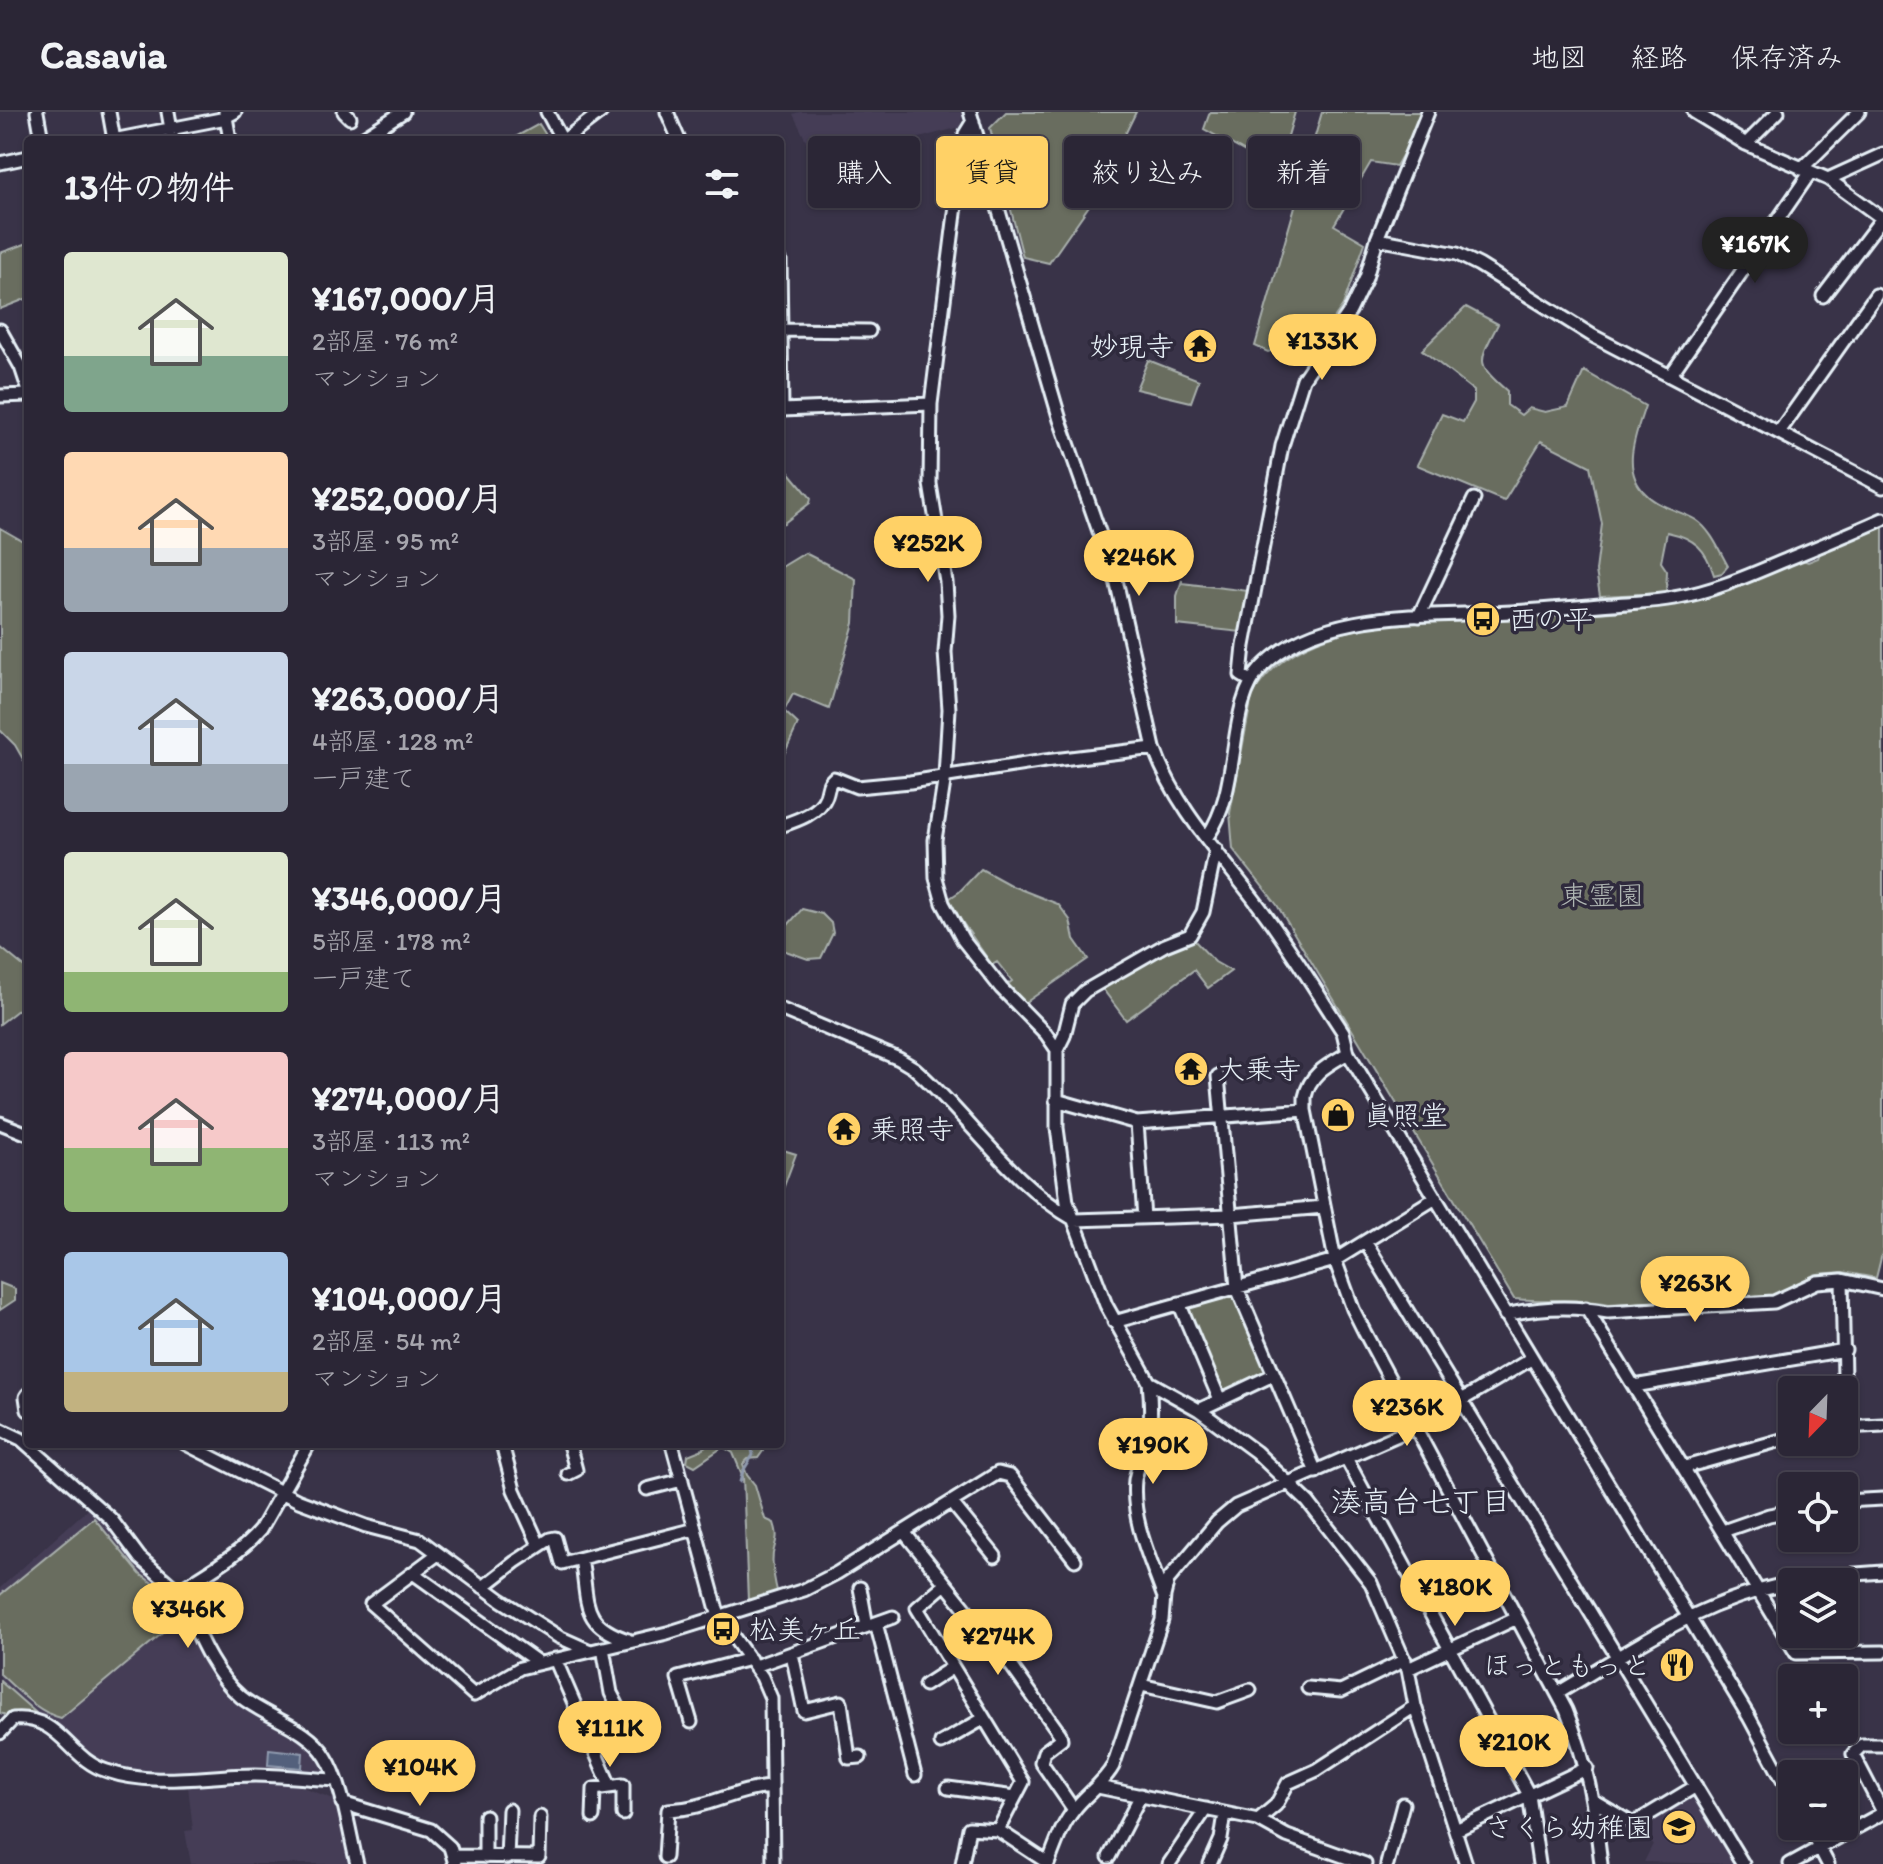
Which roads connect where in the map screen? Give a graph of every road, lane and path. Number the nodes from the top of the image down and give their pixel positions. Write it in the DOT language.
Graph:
graph roads {
  1 [pos="37,112"];
  2 [pos="109,112"];
  3 [pos="168,112"];
  4 [pos="403,112"];
  5 [pos="547,112"];
  6 [pos="601,112"];
  7 [pos="667,112"];
  8 [pos="1428,112"];
  9 [pos="1695,112"];
  10 [pos="1778,112"];
  11 [pos="1859,112"];
  12 [pos="229,114"];
  13 [pos="971,117"];
  14 [pos="172,134"];
  15 [pos="41,136"];
  16 [pos="113,136"];
  17 [pos="230,136"];
  18 [pos="366,136"];
  19 [pos="561,136"];
  20 [pos="568,136"];
  21 [pos="677,136"];
  22 [pos="1746,144"];
  23 [pos="1883,154"];
  24 [pos="24,158"];
  25 [pos="0,163"];
  26 [pos="1806,171"];
  27 [pos="1828,179"];
  28 [pos="1882,218"];
  29 [pos="1377,239"];
  30 [pos="1876,295"];
  31 [pos="1823,296"];
  32 [pos="0,330"];
  33 [pos="784,330"];
  34 [pos="869,331"];
  35 [pos="24,376"];
  36 [pos="1670,376"];
  37 [pos="24,395"];
  38 [pos="0,396"];
  39 [pos="931,404"];
  40 [pos="784,410"];
  41 [pos="1779,432"];
  42 [pos="1883,487"];
  43 [pos="1474,499"];
  44 [pos="1883,519"];
  45 [pos="1419,616"];
  46 [pos="1251,681"];
  47 [pos="1154,748"];
  48 [pos="945,776"];
  49 [pos="784,825"];
  50 [pos="1207,837"];
  51 [pos="1216,849"];
  52 [pos="784,1011"];
  53 [pos="1057,1050"];
  54 [pos="1348,1053"];
  55 [pos="1218,1076"];
  56 [pos="1056,1100"];
  57 [pos="1305,1110"];
  58 [pos="1223,1118"];
  59 [pos="0,1123"];
  60 [pos="1137,1123"];
  61 [pos="24,1132"];
  62 [pos="1434,1199"];
  63 [pos="1324,1207"];
  64 [pos="1231,1215"];
  65 [pos="1144,1218"];
  66 [pos="1075,1220"];
  67 [pos="1366,1243"];
  68 [pos="1335,1260"];
  69 [pos="1842,1280"];
  70 [pos="1237,1288"];
  71 [pos="1883,1289"];
  72 [pos="1179,1303"];
  73 [pos="1586,1308"];
  74 [pos="1505,1315"];
  75 [pos="1114,1322"];
  76 [pos="1845,1350"];
  77 [pos="1531,1359"];
  78 [pos="1273,1375"];
  79 [pos="1845,1376"];
  80 [pos="1149,1382"];
  81 [pos="1634,1386"];
  82 [pos="1219,1398"];
  83 [pos="1462,1399"];
  84 [pos="1199,1410"];
  85 [pos="1883,1425"];
  86 [pos="1858,1426"];
  87 [pos="1416,1427"];
  88 [pos="0,1429"];
  89 [pos="24,1434"];
  90 [pos="1778,1441"];
  91 [pos="38,1448"];
  92 [pos="193,1448"];
  93 [pos="307,1448"];
  94 [pos="503,1448"];
  95 [pos="570,1448"];
  96 [pos="673,1448"];
  97 [pos="1346,1458"];
  98 [pos="1685,1467"];
  99 [pos="1316,1472"];
  100 [pos="568,1474"];
  101 [pos="682,1480"];
  102 [pos="1289,1483"];
  103 [pos="647,1489"];
  104 [pos="280,1492"];
  105 [pos="1883,1499"];
  106 [pos="1858,1500"];
  107 [pos="952,1503"];
  108 [pos="1778,1513"];
  109 [pos="695,1529"];
  110 [pos="1723,1531"];
  111 [pos="904,1532"];
  112 [pos="539,1545"];
  113 [pos="438,1554"];
  114 [pos="995,1556"];
  115 [pos="581,1559"];
  116 [pos="1075,1560"];
  117 [pos="1883,1572"];
  118 [pos="413,1573"];
  119 [pos="1858,1574"];
  120 [pos="945,1584"];
  121 [pos="1778,1586"];
  122 [pos="483,1587"];
  123 [pos="860,1588"];
  124 [pos="1759,1590"];
  125 [pos="178,1591"];
  126 [pos="1164,1596"];
  127 [pos="1687,1616"];
  128 [pos="719,1617"];
  129 [pos="893,1617"];
  130 [pos="1517,1618"];
  131 [pos="872,1624"];
  132 [pos="630,1640"];
  133 [pos="603,1648"];
  134 [pos="1450,1649"];
  135 [pos="590,1651"];
  136 [pos="1883,1652"];
  137 [pos="792,1654"];
  138 [pos="1617,1658"];
  139 [pos="555,1659"];
  140 [pos="539,1663"];
  141 [pos="752,1663"];
  142 [pos="1406,1665"];
  143 [pos="953,1667"];
  144 [pos="925,1685"];
  145 [pos="1141,1685"];
  146 [pos="1308,1688"];
  147 [pos="1250,1690"];
  148 [pos="1558,1693"];
  149 [pos="1415,1706"];
  150 [pos="983,1719"];
  151 [pos="691,1722"];
  152 [pos="627,1724"];
  153 [pos="0,1733"];
  154 [pos="941,1743"];
  155 [pos="1883,1745"];
  156 [pos="860,1757"];
  157 [pos="1587,1768"];
  158 [pos="1778,1771"];
  159 [pos="915,1775"];
  160 [pos="335,1780"];
  161 [pos="610,1786"];
  162 [pos="1696,1786"];
  163 [pos="772,1787"];
  164 [pos="1098,1787"];
  165 [pos="948,1788"];
  166 [pos="1141,1795"];
  167 [pos="1529,1795"];
  168 [pos="1015,1797"];
  169 [pos="1594,1801"];
  170 [pos="342,1803"];
  171 [pos="1403,1804"];
  172 [pos="1206,1809"];
  173 [pos="509,1810"];
  174 [pos="1074,1810"];
  175 [pos="1883,1813"];
  176 [pos="623,1814"];
  177 [pos="1225,1814"];
  178 [pos="485,1816"];
  179 [pos="540,1817"];
  180 [pos="593,1817"];
  181 [pos="1258,1820"];
  182 [pos="998,1830"];
  183 [pos="1456,1830"];
  184 [pos="1815,1840"];
  185 [pos="1819,1848"];
  186 [pos="485,1857"];
  187 [pos="665,1857"];
  188 [pos="1109,1857"];
  189 [pos="507,1858"];
  190 [pos="454,1860"];
  191 [pos="1048,1863"];
  192 [pos="357,1864"];
  193 [pos="773,1864"];
  194 [pos="962,1864"];
  195 [pos="1169,1864"];
  196 [pos="1210,1864"];
  197 [pos="1365,1864"];
  198 [pos="1387,1864"];
  199 [pos="1466,1864"];
  200 [pos="1539,1864"];
  201 [pos="1601,1864"];
  202 [pos="1743,1864"];
  203 [pos="1790,1864"];
  204 [pos="1828,1864"];
  1 -- 15 [label="street"];
  2 -- 16 [label="street"];
  3 -- 14 [label="street"];
  4 -- 18 [label="street"];
  5 -- 19 [label="street"];
  6 -- 20 [label="street"];
  7 -- 21 [label="street"];
  8 -- 29 [label="street"];
  9 -- 22 [label="street"];
  10 -- 22 [label="street"];
  11 -- 26 [label="street"];
  12 -- 14 [label="street"];
  12 -- 17 [label="street"];
  13 -- 39 [label="street"];
  13 -- 47 [label="street"];
  22 -- 26 [label="street"];
  23 -- 27 [label="street"];
  24 -- 25 [label="street"];
  26 -- 27 [label="street"];
  26 -- 36 [label="street"];
  27 -- 28 [label="street"];
  28 -- 31 [label="street"];
  29 -- 36 [label="street"];
  29 -- 46 [label="street"];
  30 -- 41 [label="street"];
  32 -- 35 [label="street"];
  33 -- 34 [label="street"];
  36 -- 41 [label="street"];
  37 -- 38 [label="street"];
  39 -- 40 [label="street"];
  39 -- 48 [label="street"];
  41 -- 42 [label="street"];
  43 -- 45 [label="street"];
  44 -- 45 [label="street"];
  45 -- 46 [label="street"];
  46 -- 50 [label="street"];
  47 -- 48 [label="street"];
  47 -- 50 [label="street"];
  48 -- 49 [label="street"];
  48 -- 53 [label="street"];
  50 -- 51 [label="street"];
  51 -- 53 [label="street"];
  51 -- 54 [label="street"];
  52 -- 66 [label="street"];
  53 -- 56 [label="street"];
  54 -- 57 [label="street"];
  54 -- 62 [label="street"];
  55 -- 58 [label="street"];
  56 -- 60 [label="street"];
  56 -- 66 [label="street"];
  57 -- 58 [label="street"];
  57 -- 63 [label="street"];
  58 -- 60 [label="street"];
  58 -- 64 [label="street"];
  59 -- 61 [label="street"];
  60 -- 65 [label="street"];
  62 -- 67 [label="street"];
  62 -- 74 [label="street"];
  63 -- 64 [label="street"];
  63 -- 68 [label="street"];
  64 -- 65 [label="street"];
  64 -- 70 [label="street"];
  65 -- 66 [label="street"];
  66 -- 75 [label="street"];
  67 -- 68 [label="street"];
  67 -- 83 [label="street"];
  68 -- 70 [label="street"];
  68 -- 87 [label="street"];
  69 -- 71 [label="street"];
  69 -- 73 [label="street"];
  69 -- 76 [label="street"];
  70 -- 72 [label="street"];
  70 -- 78 [label="street"];
  72 -- 75 [label="street"];
  72 -- 82 [label="street"];
  73 -- 74 [label="street"];
  73 -- 81 [label="street"];
  74 -- 77 [label="street"];
  75 -- 80 [label="street"];
  76 -- 79 [label="street"];
  76 -- 81 [label="street"];
  77 -- 83 [label="street"];
  77 -- 127 [label="street"];
  78 -- 82 [label="street"];
  78 -- 99 [label="street"];
  80 -- 84 [label="street"];
  80 -- 126 [label="street"];
  81 -- 98 [label="street"];
  82 -- 84 [label="street"];
  83 -- 87 [label="street"];
  83 -- 138 [label="street"];
  84 -- 102 [label="street"];
  85 -- 86 [label="street"];
  87 -- 97 [label="street"];
  87 -- 130 [label="street"];
  88 -- 89 [label="street"];
  90 -- 98 [label="street"];
  91 -- 125 [label="street"];
  92 -- 104 [label="street"];
  93 -- 104 [label="street"];
  94 -- 112 [label="street"];
  95 -- 100 [label="street"];
  96 -- 101 [label="street"];
  97 -- 99 [label="street"];
  97 -- 134 [label="street"];
  98 -- 110 [label="street"];
  99 -- 102 [label="street"];
  101 -- 103 [label="street"];
  101 -- 109 [label="street"];
  102 -- 126 [label="street"];
  102 -- 142 [label="street"];
  104 -- 113 [label="street"];
  104 -- 125 [label="street"];
  105 -- 106 [label="street"];
  107 -- 111 [label="street"];
  107 -- 114 [label="street"];
  107 -- 116 [label="street"];
  108 -- 110 [label="street"];
  109 -- 115 [label="street"];
  109 -- 128 [label="street"];
  110 -- 124 [label="street"];
  111 -- 120 [label="street"];
  111 -- 128 [label="street"];
  112 -- 115 [label="street"];
  112 -- 122 [label="street"];
  113 -- 118 [label="street"];
  113 -- 122 [label="street"];
  115 -- 132 [label="street"];
  117 -- 119 [label="street"];
  118 -- 140 [label="street"];
  118 -- 140 [label="street"];
  120 -- 143 [label="street"];
  120 -- 174 [label="street"];
  121 -- 124 [label="street"];
  122 -- 135 [label="street"];
  123 -- 131 [label="street"];
  124 -- 127 [label="street"];
  124 -- 136 [label="street"];
  125 -- 160 [label="street"];
  126 -- 145 [label="street"];
  127 -- 138 [label="street"];
  127 -- 158 [label="street"];
  128 -- 132 [label="street"];
  128 -- 141 [label="street"];
  129 -- 131 [label="street"];
  130 -- 134 [label="street"];
  130 -- 148 [label="street"];
  131 -- 137 [label="street"];
  131 -- 159 [label="street"];
  132 -- 133 [label="street"];
  133 -- 135 [label="street"];
  133 -- 152 [label="street"];
  134 -- 142 [label="street"];
  134 -- 167 [label="street"];
  135 -- 139 [label="street"];
  137 -- 141 [label="street"];
  137 -- 156 [label="street"];
  138 -- 148 [label="street"];
  138 -- 162 [label="street"];
  139 -- 140 [label="street"];
  139 -- 161 [label="street"];
  141 -- 151 [label="street"];
  141 -- 163 [label="street"];
  142 -- 146 [label="street"];
  142 -- 149 [label="street"];
  143 -- 144 [label="street"];
  143 -- 150 [label="street"];
  145 -- 147 [label="street"];
  145 -- 164 [label="street"];
  148 -- 157 [label="street"];
  149 -- 181 [label="street"];
  149 -- 183 [label="street"];
  150 -- 154 [label="street"];
  150 -- 168 [label="street"];
  153 -- 160 [label="street"];
  155 -- 175 [label="street"];
  157 -- 167 [label="street"];
  157 -- 169 [label="street"];
  160 -- 170 [label="street"];
  161 -- 176 [label="street"];
  161 -- 180 [label="street"];
  162 -- 169 [label="street"];
  162 -- 202 [label="street"];
  163 -- 187 [label="street"];
  163 -- 193 [label="street"];
  164 -- 166 [label="street"];
  164 -- 174 [label="street"];
  165 -- 168 [label="street"];
  166 -- 172 [label="street"];
  166 -- 188 [label="street"];
  167 -- 183 [label="street"];
  167 -- 200 [label="street"];
  168 -- 182 [label="street"];
  169 -- 201 [label="street"];
  170 -- 190 [label="street"];
  170 -- 192 [label="street"];
  171 -- 198 [label="street"];
  172 -- 177 [label="street"];
  172 -- 195 [label="street"];
  173 -- 189 [label="street"];
  174 -- 191 [label="street"];
  175 -- 185 [label="street"];
  177 -- 181 [label="street"];
  177 -- 196 [label="street"];
  178 -- 186 [label="street"];
  179 -- 189 [label="street"];
  181 -- 197 [label="street"];
  182 -- 191 [label="street"];
  182 -- 194 [label="street"];
  183 -- 199 [label="street"];
  184 -- 185 [label="street"];
  185 -- 203 [label="street"];
  185 -- 204 [label="street"];
  186 -- 189 [label="street"];
  186 -- 190 [label="street"];
}
